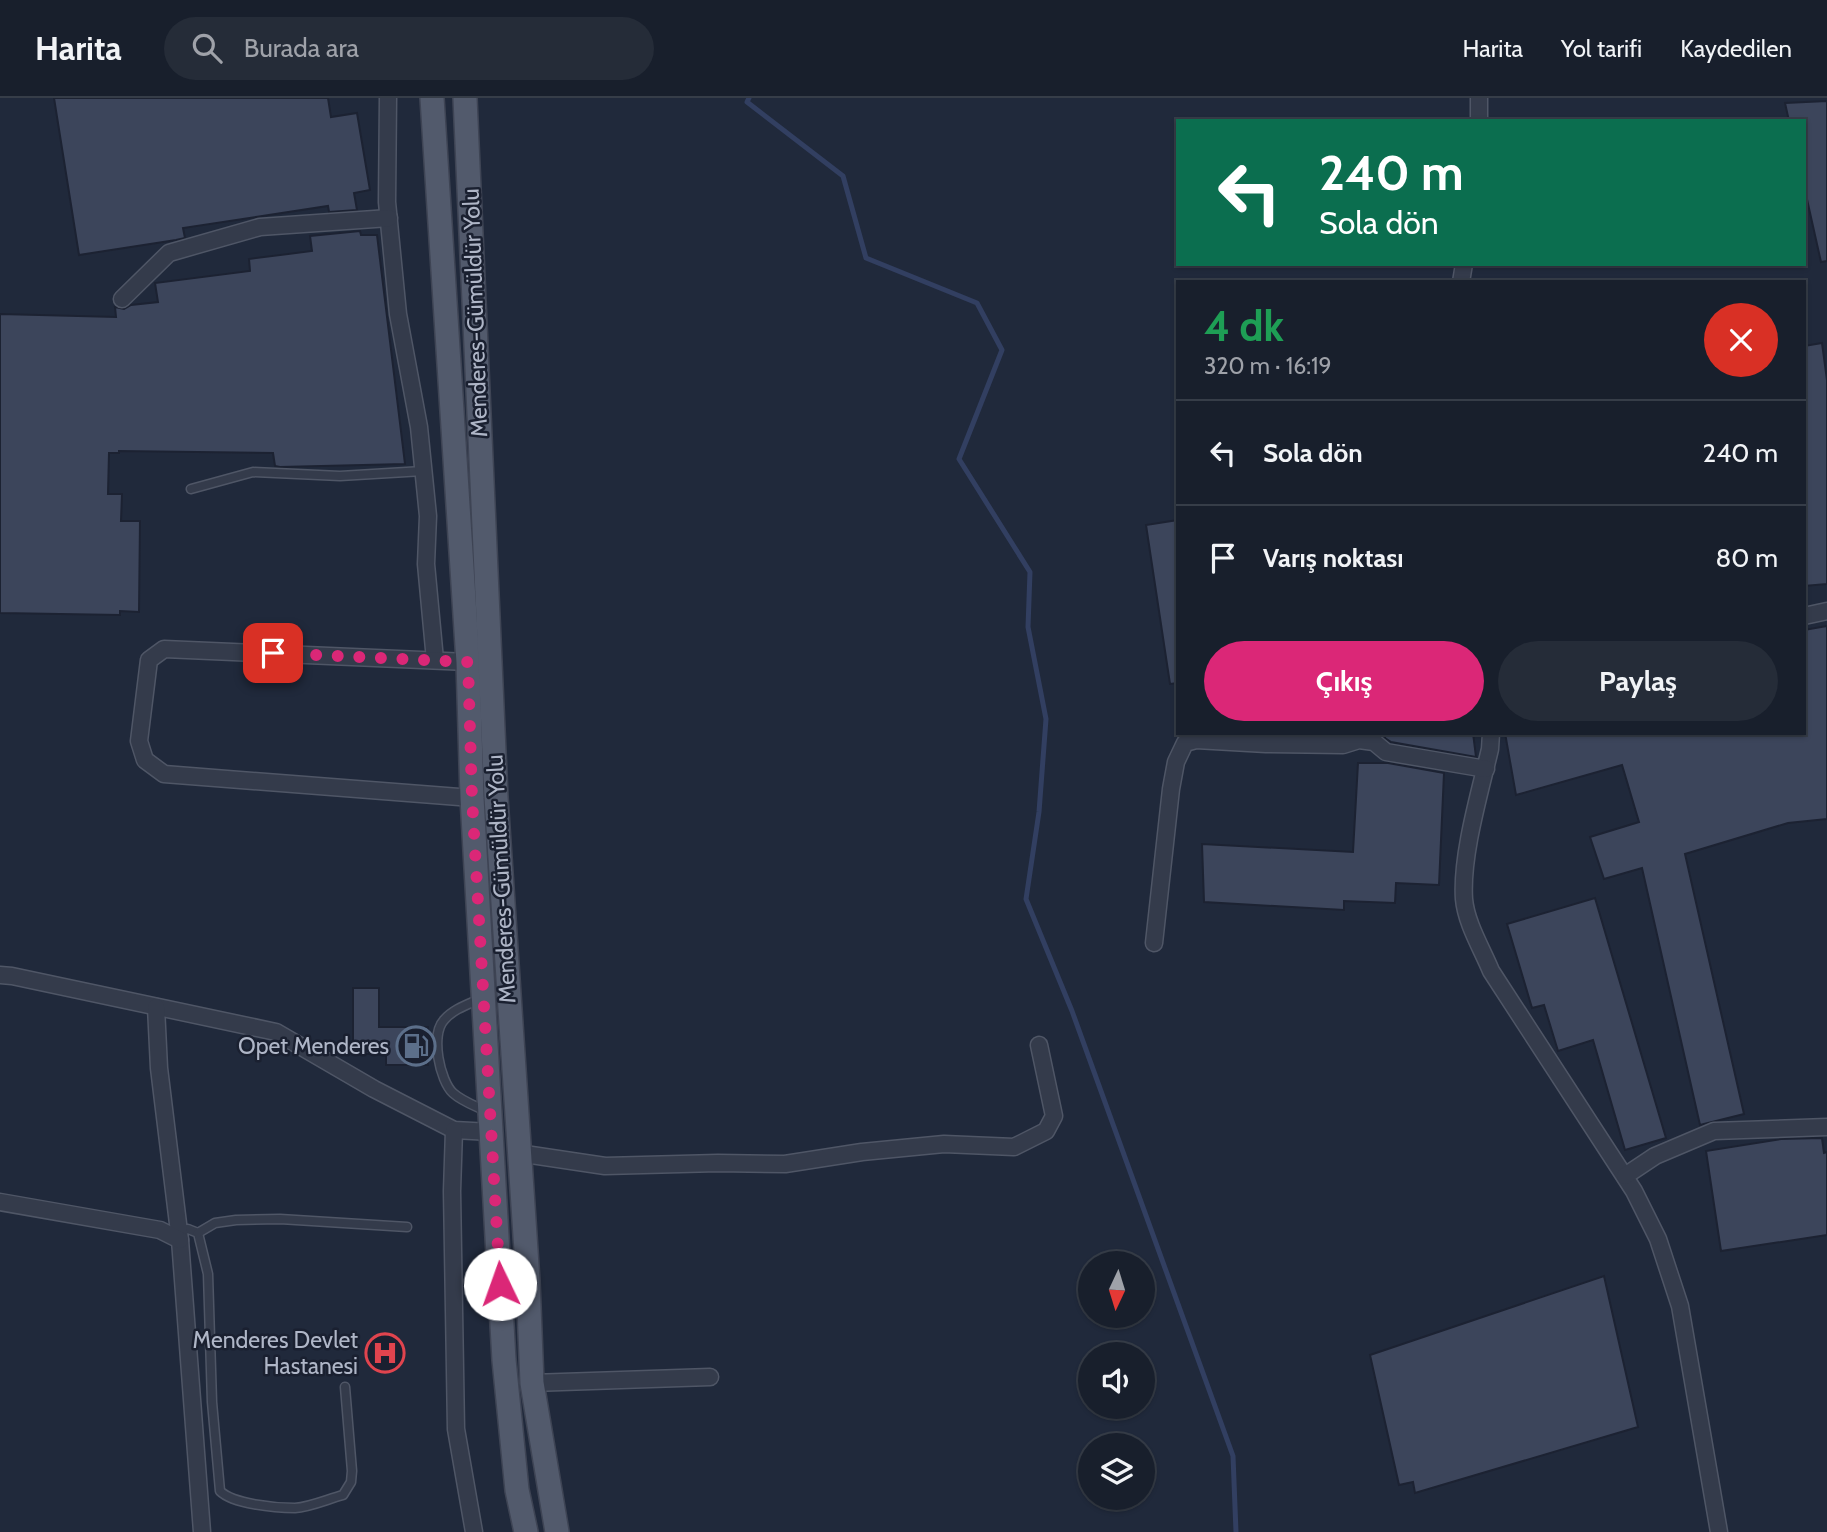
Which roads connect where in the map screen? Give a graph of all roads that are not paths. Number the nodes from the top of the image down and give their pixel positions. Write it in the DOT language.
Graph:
graph roads {
  1 [pos="388,98"];
  2 [pos="432,98"];
  3 [pos="465,98"];
  4 [pos="1479,98"];
  5 [pos="1479,119"];
  6 [pos="389,218"];
  7 [pos="122,299"];
  8 [pos="423,471"];
  9 [pos="191,489"];
  10 [pos="1827,611"];
  11 [pos="1806,616"];
  12 [pos="435,660"];
  13 [pos="468,662"];
  14 [pos="1491,735"];
  15 [pos="1486,769"];
  16 [pos="472,798"];
  17 [pos="1154,943"];
  18 [pos="0,975"];
  19 [pos="483,997"];
  20 [pos="156,1007"];
  21 [pos="1039,1045"];
  22 [pos="491,1122"];
  23 [pos="1827,1127"];
  24 [pos="454,1130"];
  25 [pos="518,1153"];
  26 [pos="1625,1176"];
  27 [pos="0,1202"];
  28 [pos="407,1227"];
  29 [pos="198,1233"];
  30 [pos="179,1235"];
  31 [pos="710,1377"];
  32 [pos="532,1383"];
  33 [pos="345,1387"];
  34 [pos="202,1532"];
  35 [pos="474,1532"];
  36 [pos="526,1532"];
  37 [pos="557,1532"];
  38 [pos="1719,1532"];
  1 -- 6 [label="street"];
  2 -- 13 [label="main road, Menderes-Gümüldür Yolu"];
  3 -- 25 [label="main road, Menderes-Gümüldür Yolu"];
  4 -- 5 [label="street"];
  6 -- 7 [label="street"];
  6 -- 8 [label="street"];
  8 -- 9 [label="lane"];
  8 -- 12 [label="street"];
  10 -- 11 [label="street"];
  12 -- 13 [label="street"];
  12 -- 16 [label="street"];
  13 -- 16 [label="main road, Menderes-Gümüldür Yolu"];
  14 -- 15 [label="street"];
  15 -- 17 [label="street"];
  15 -- 26 [label="street"];
  16 -- 19 [label="main road, Menderes-Gümüldür Yolu"];
  18 -- 20 [label="street"];
  19 -- 22 [label="main road, Menderes-Gümüldür Yolu"];
  19 -- 22 [label="lane"];
  20 -- 24 [label="street"];
  20 -- 30 [label="street"];
  21 -- 25 [label="street"];
  22 -- 24 [label="street"];
  22 -- 36 [label="main road, Menderes-Gümüldür Yolu"];
  23 -- 26 [label="street"];
  24 -- 35 [label="street"];
  25 -- 32 [label="main road, Menderes-Gümüldür Yolu"];
  26 -- 38 [label="street"];
  27 -- 30 [label="street"];
  28 -- 29 [label="lane"];
  29 -- 30 [label="lane"];
  29 -- 33 [label="lane"];
  30 -- 34 [label="street"];
  31 -- 32 [label="street"];
  32 -- 37 [label="main road, Menderes-Gümüldür Yolu"];
}
